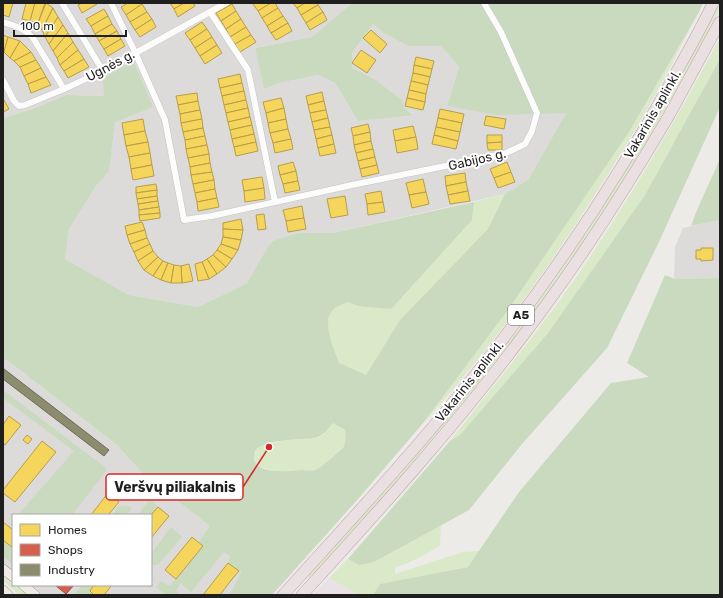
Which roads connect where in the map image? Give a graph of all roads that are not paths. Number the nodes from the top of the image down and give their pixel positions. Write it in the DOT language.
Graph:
graph roads {
  1 [pos="62,3"];
  2 [pos="111,3"];
  3 [pos="226,3"];
  4 [pos="484,3"];
  5 [pos="713,3"];
  6 [pos="210,12"];
  7 [pos="3,22"];
  8 [pos="720,22"];
  9 [pos="135,52"];
  10 [pos="103,71"];
  11 [pos="3,80"];
  12 [pos="64,89"];
  13 [pos="275,202"];
  14 [pos="3,569"];
  15 [pos="12,576"];
  16 [pos="24,586"];
  17 [pos="3,590"];
  18 [pos="8,595"];
  19 [pos="35,595"];
  20 [pos="283,595"];
  21 [pos="302,595"];
  1 -- 10 [label="street"];
  2 -- 9 [label="street"];
  3 -- 6 [label="street, Ugnės g."];
  4 -- 13 [label="street, Gabijos g."];
  5 -- 20 [label="highway, Vakarinis aplinkl. / A5"];
  6 -- 9 [label="street, Ugnės g."];
  6 -- 13 [label="street"];
  7 -- 12 [label="street"];
  8 -- 21 [label="highway, Vakarinis aplinkl. / A5"];
  9 -- 10 [label="street, Ugnės g."];
  9 -- 13 [label="street, Gabijos g."];
  10 -- 12 [label="street, Ugnės g."];
  11 -- 12 [label="street, Ugnės g."];
  14 -- 15 [label="main road"];
  16 -- 19 [label="main road"];
  17 -- 18 [label="main road"];
}
